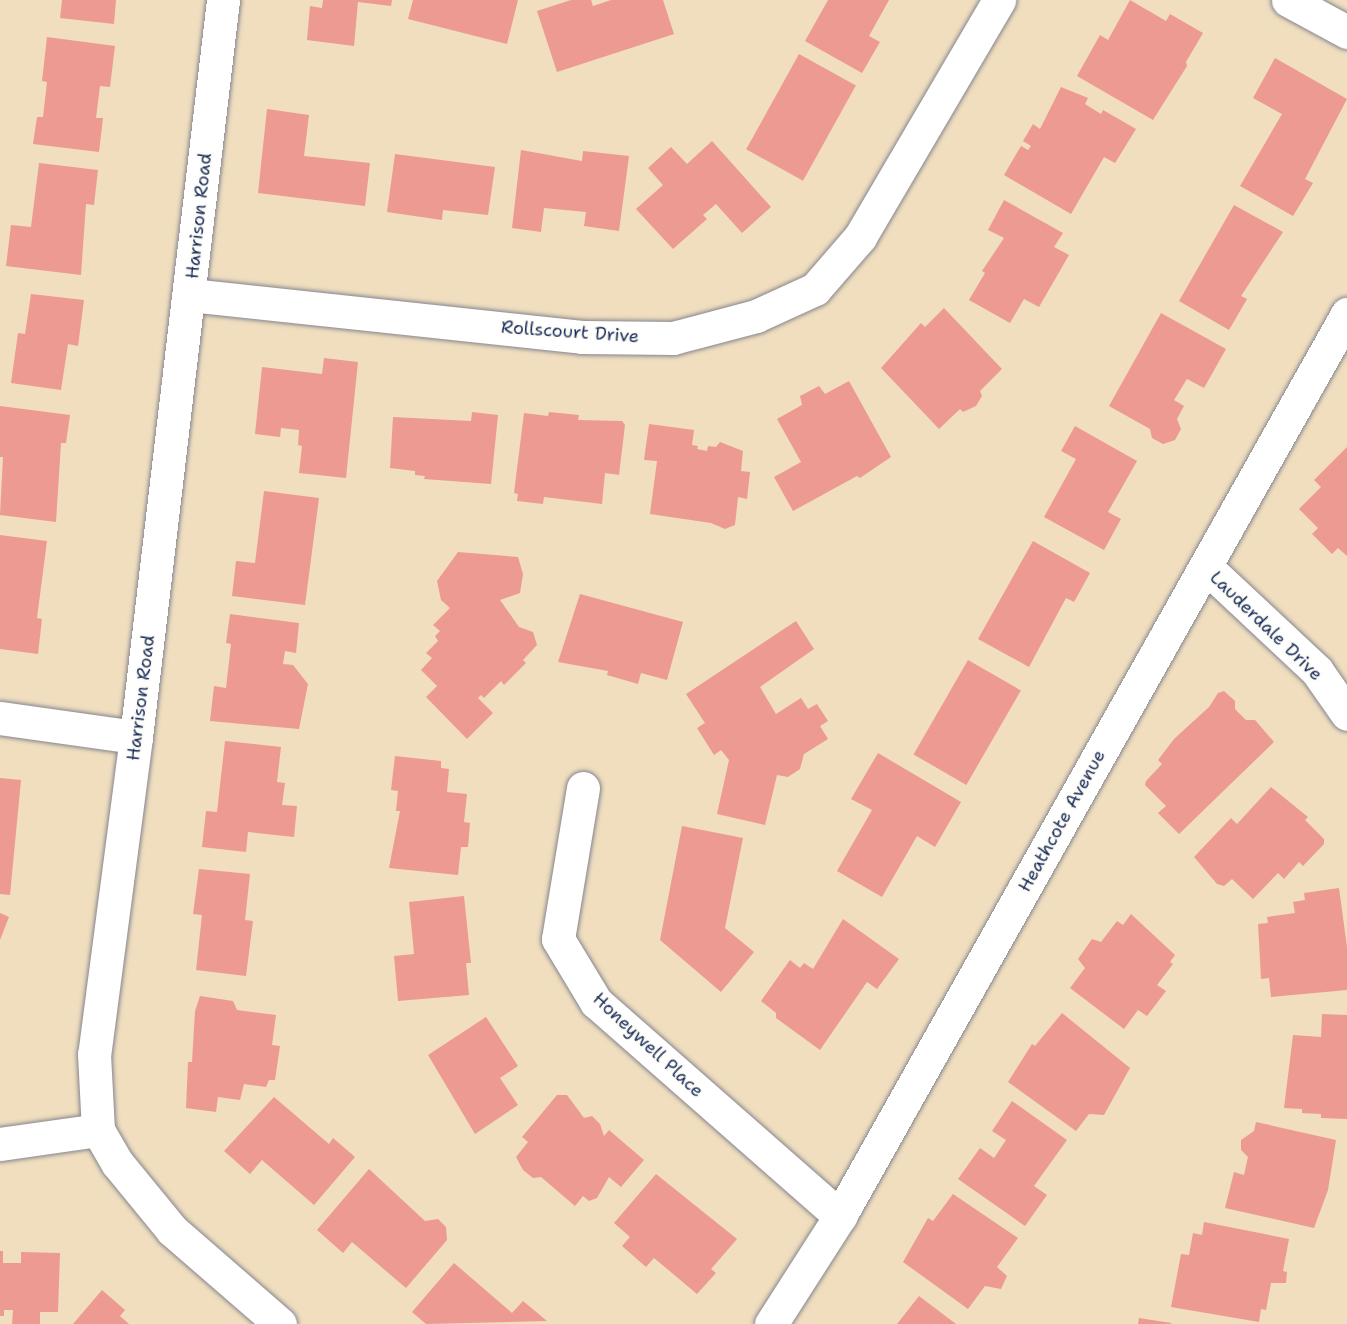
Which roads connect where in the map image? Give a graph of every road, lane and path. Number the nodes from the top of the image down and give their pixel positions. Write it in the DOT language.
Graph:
graph roads {
  1 [pos="223,0"];
  2 [pos="999,0"];
  3 [pos="1288,0"];
  4 [pos="1347,32"];
  5 [pos="190,295"];
  6 [pos="1347,314"];
  7 [pos="1206,567"];
  8 [pos="1347,714"];
  9 [pos="0,718"];
  10 [pos="136,737"];
  11 [pos="583,788"];
  12 [pos="98,1130"];
  13 [pos="0,1144"];
  14 [pos="840,1216"];
  15 [pos="280,1324"];
  16 [pos="771,1324"];
  1 -- 5 [label="street, Harrison Road"];
  2 -- 5 [label="street, Rollscourt Drive"];
  3 -- 4 [label="street"];
  5 -- 10 [label="street, Harrison Road"];
  6 -- 7 [label="street, Heathcote Avenue"];
  7 -- 8 [label="street, Lauderdale Drive"];
  7 -- 14 [label="street, Heathcote Avenue"];
  9 -- 10 [label="street"];
  10 -- 12 [label="street, Harrison Road"];
  11 -- 14 [label="street, Honeywell Place"];
  12 -- 13 [label="street"];
  12 -- 15 [label="street, Harrison Road"];
  14 -- 16 [label="street, Heathcote Avenue"];
}
